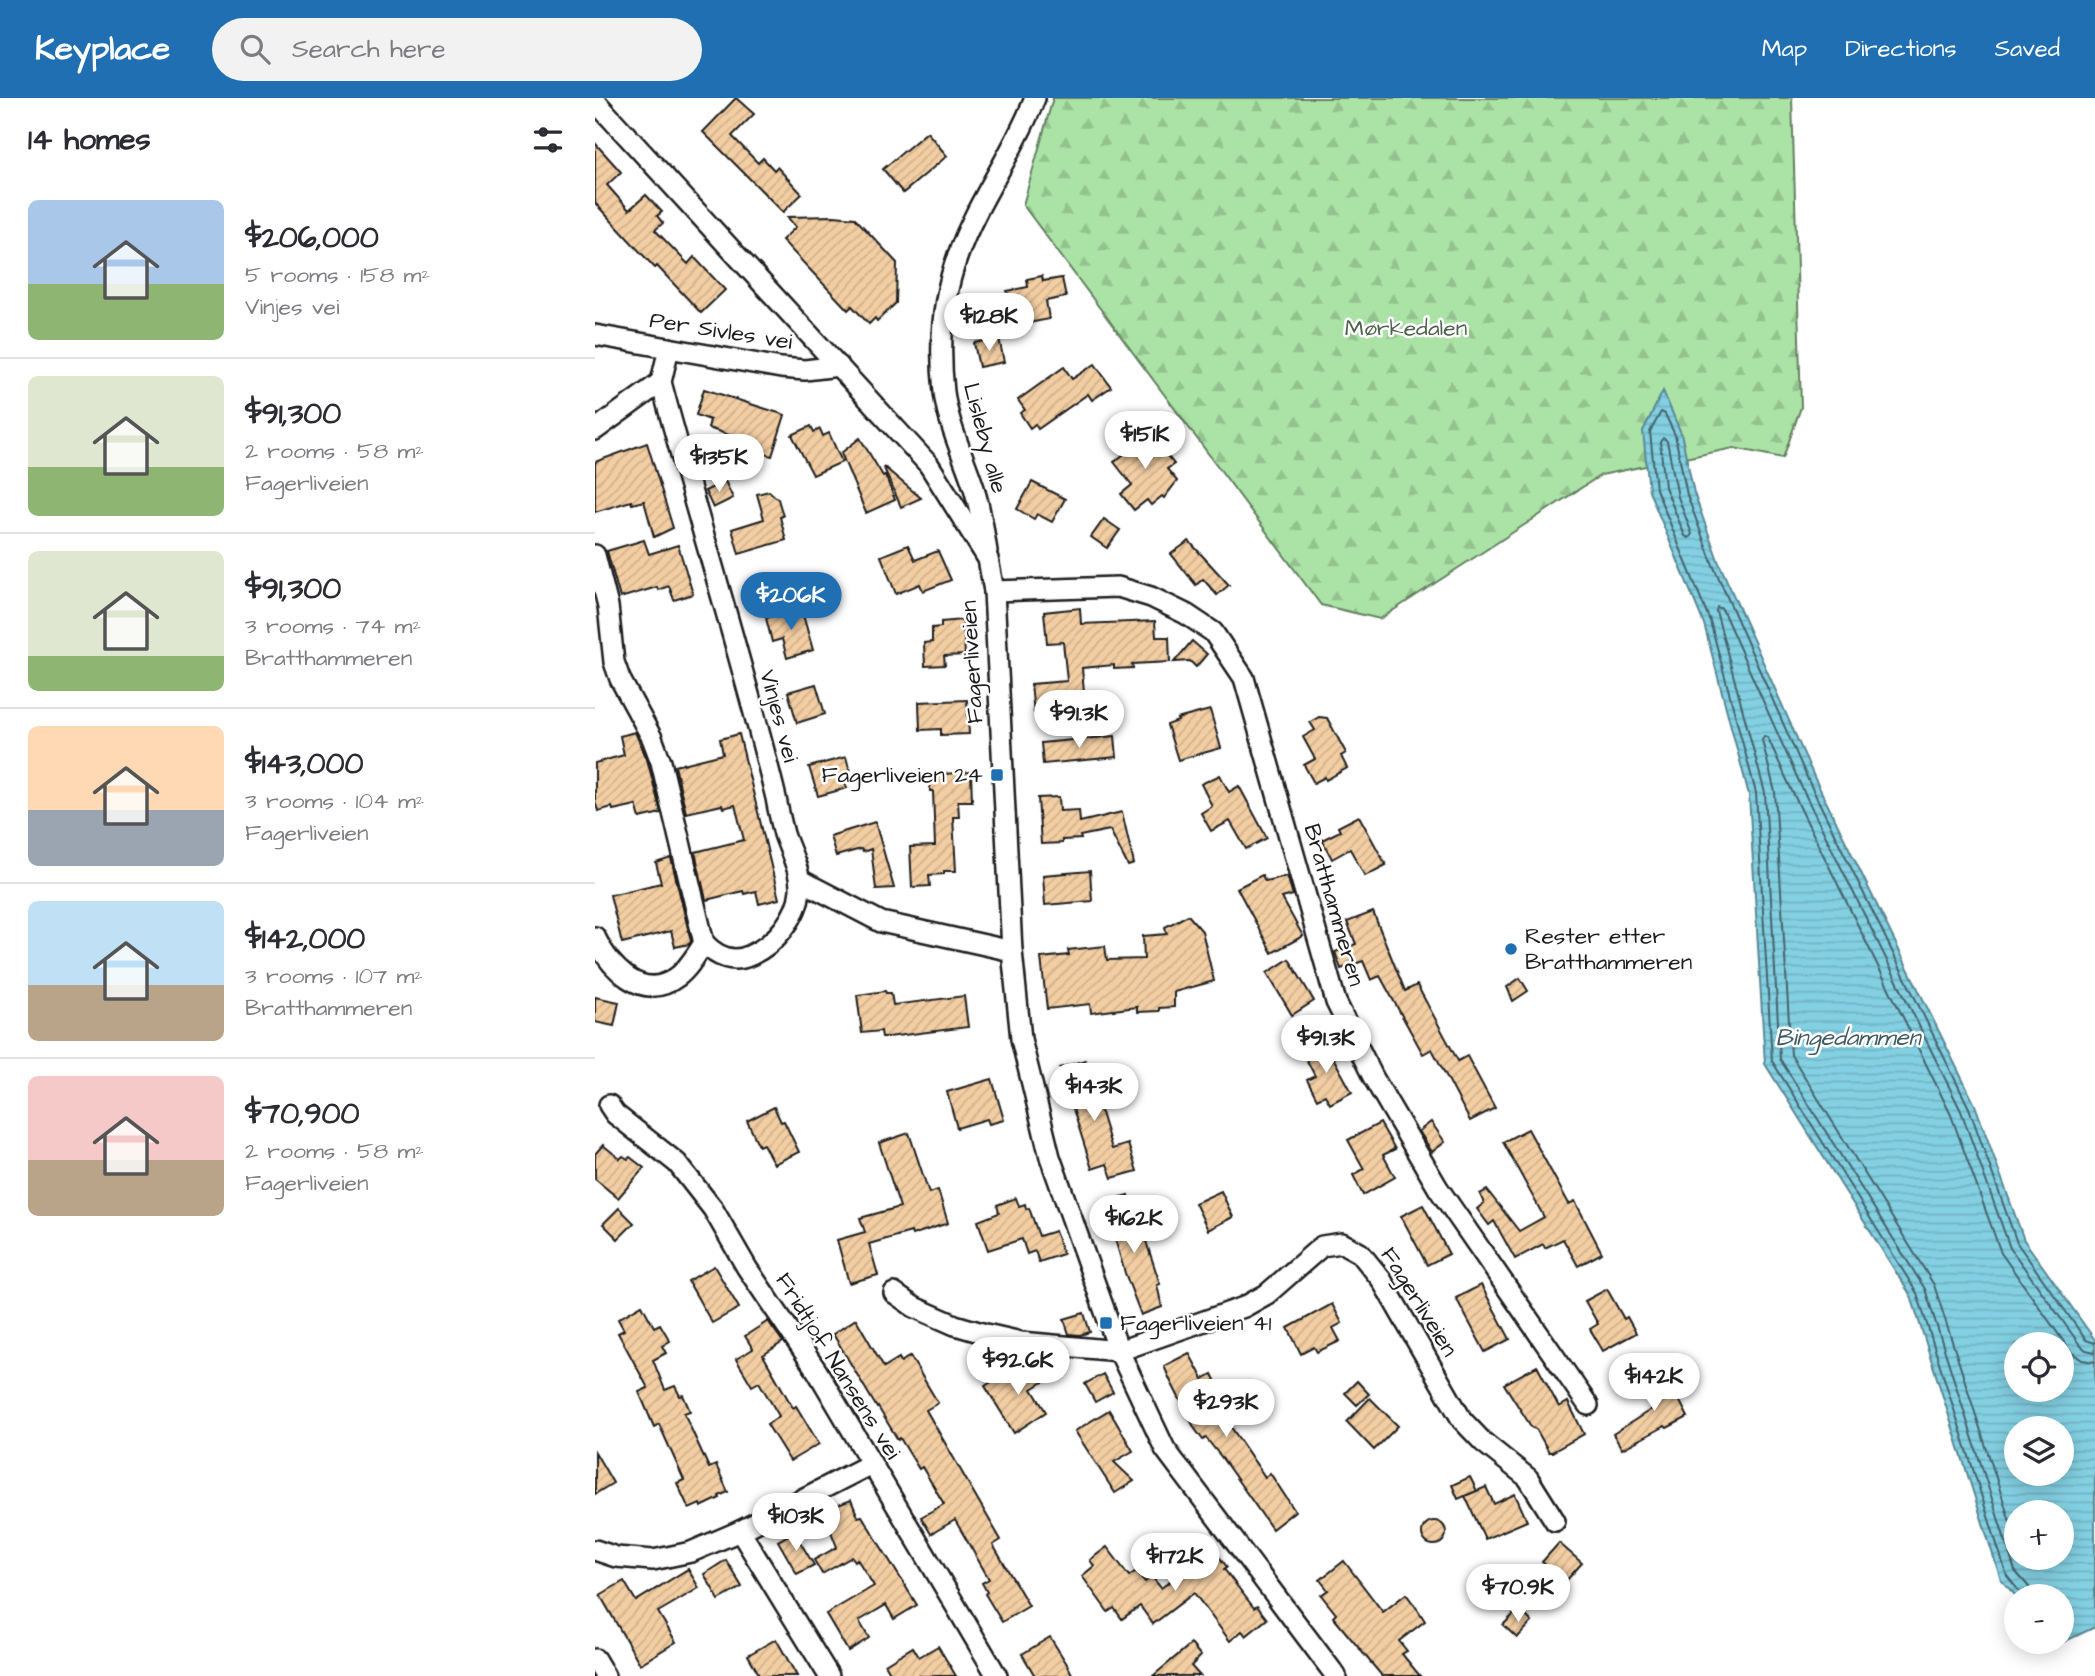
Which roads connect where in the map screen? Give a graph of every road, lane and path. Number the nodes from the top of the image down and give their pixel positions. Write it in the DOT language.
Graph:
graph roads {
  1 [pos="1035,98"];
  2 [pos="595,101"];
  3 [pos="595,335"];
  4 [pos="669,348"];
  5 [pos="839,366"];
  6 [pos="661,382"];
  7 [pos="595,430"];
  8 [pos="595,555"];
  9 [pos="988,559"];
  10 [pos="994,591"];
  11 [pos="800,880"];
  12 [pos="595,937"];
  13 [pos="704,943"];
  14 [pos="1012,951"];
  15 [pos="609,1105"];
  16 [pos="894,1293"];
  17 [pos="1119,1351"];
  18 [pos="1588,1405"];
  19 [pos="871,1464"];
  20 [pos="1555,1521"];
  21 [pos="740,1531"];
  22 [pos="595,1550"];
  23 [pos="595,1659"];
  24 [pos="605,1676"];
  25 [pos="829,1676"];
  26 [pos="997,1676"];
  27 [pos="1336,1676"];
  1 -- 9 [label="street, Lisleby alle"];
  2 -- 5 [label="street, Fagerliveien"];
  3 -- 4 [label="street, Per Sivles vei"];
  4 -- 5 [label="street, Per Sivles vei"];
  4 -- 6 [label="street, Vinjes vei"];
  5 -- 9 [label="street, Fagerliveien"];
  6 -- 7 [label="street"];
  6 -- 11 [label="street, Vinjes vei"];
  8 -- 13 [label="street"];
  9 -- 10 [label="street, Fagerliveien"];
  10 -- 14 [label="street, Fagerliveien"];
  10 -- 18 [label="street, Bratthammeren"];
  11 -- 13 [label="street"];
  11 -- 14 [label="street"];
  12 -- 13 [label="street"];
  14 -- 17 [label="street, Fagerliveien"];
  15 -- 19 [label="street, Fridtjof Nansens vei"];
  16 -- 17 [label="street"];
  17 -- 20 [label="street, Fagerliveien"];
  17 -- 27 [label="street, Fagerliveien"];
  19 -- 21 [label="street"];
  19 -- 26 [label="street, Fridtjof Nansens vei"];
  21 -- 22 [label="street"];
  21 -- 25 [label="street"];
  23 -- 24 [label="street"];
}
